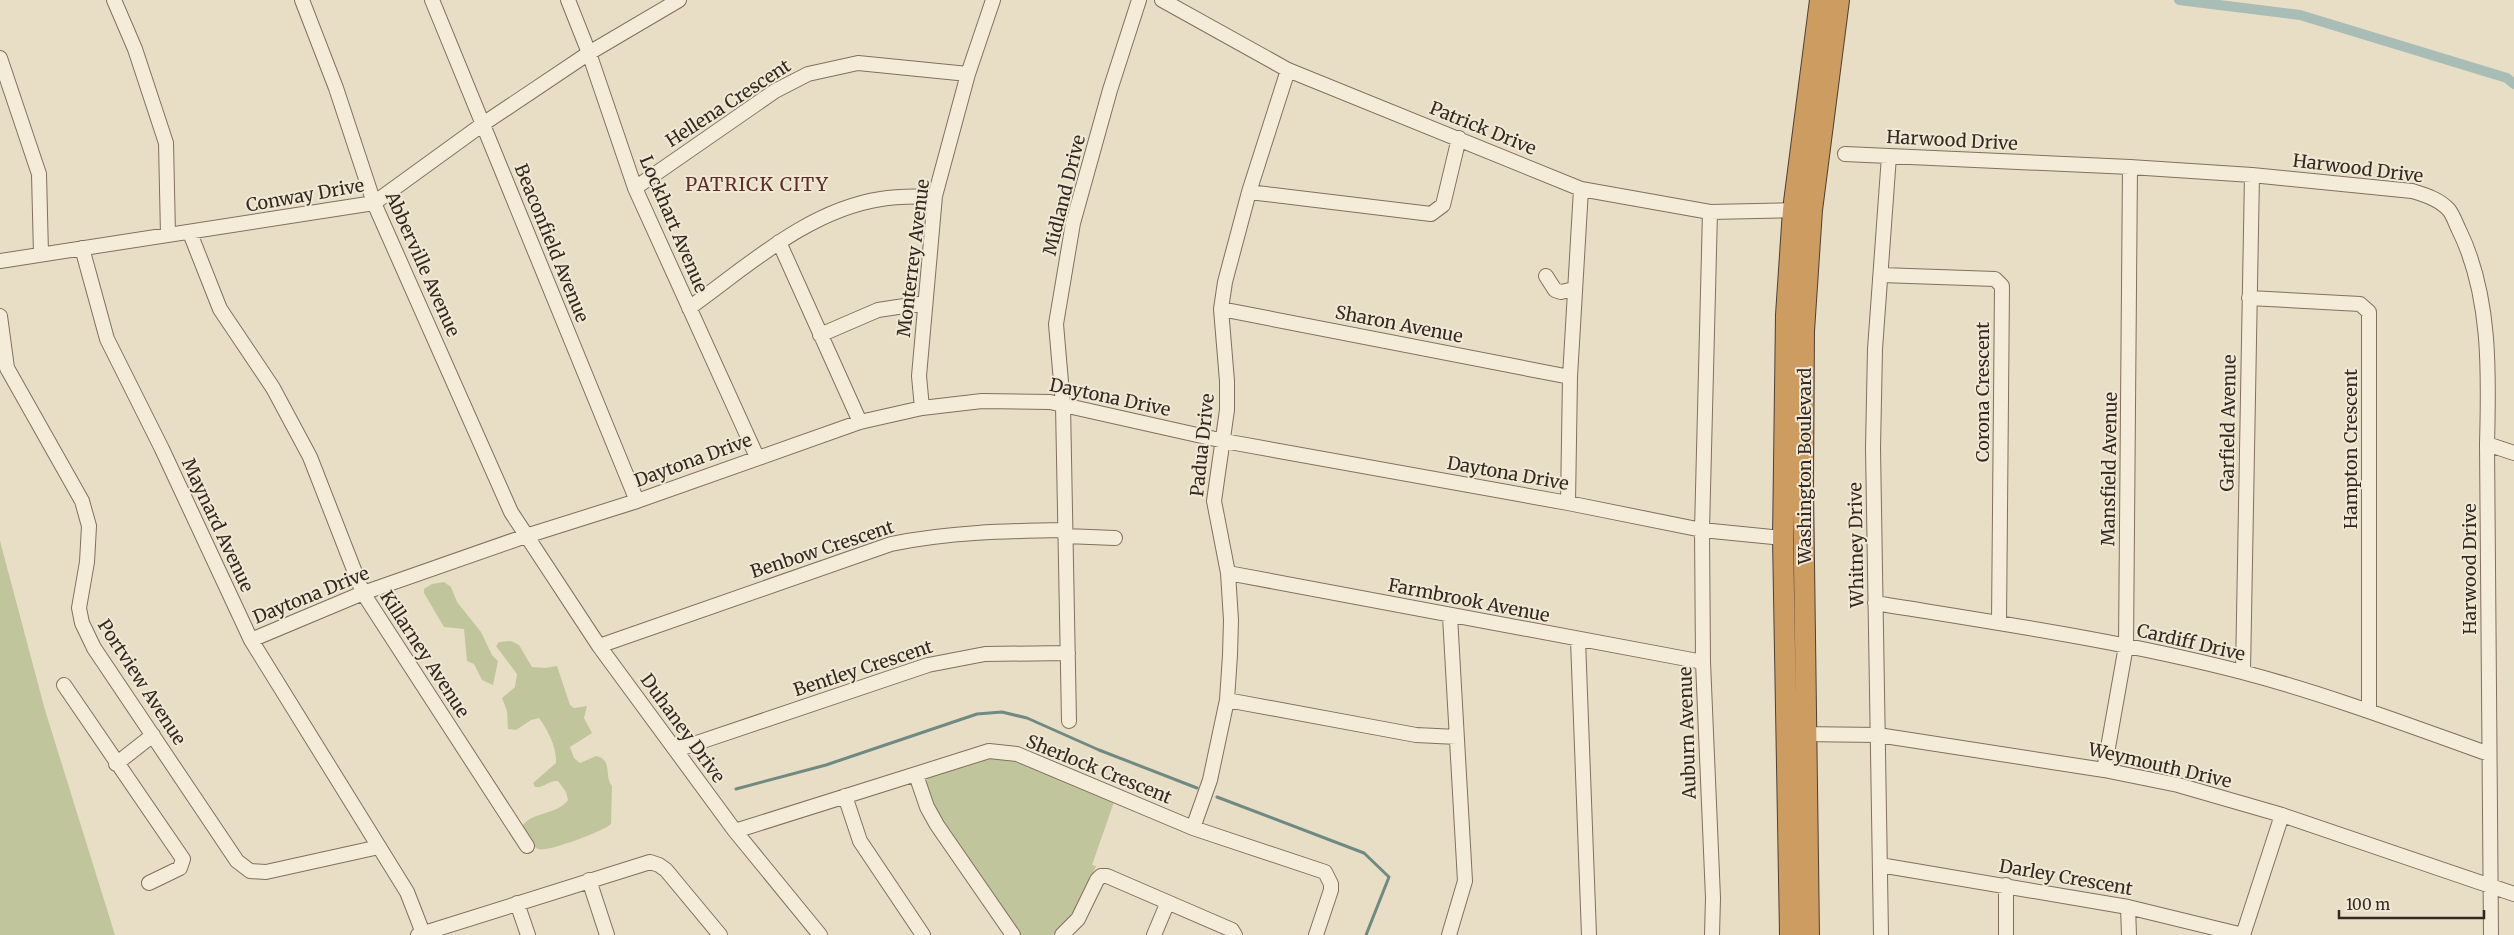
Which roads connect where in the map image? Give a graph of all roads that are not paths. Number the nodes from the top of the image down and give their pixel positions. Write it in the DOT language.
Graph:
graph roads {
  1 [pos="114,0"];
  2 [pos="302,0"];
  3 [pos="432,0"];
  4 [pos="568,0"];
  5 [pos="679,0"];
  6 [pos="993,0"];
  7 [pos="1139,0"];
  8 [pos="1162,0"];
  9 [pos="1829,4"];
  10 [pos="589,53"];
  11 [pos="0,58"];
  12 [pos="1288,70"];
  13 [pos="968,74"];
  14 [pos="483,124"];
  15 [pos="1459,138"];
  16 [pos="1845,154"];
  17 [pos="1889,156"];
  18 [pos="2130,167"];
  19 [pos="2252,175"];
  20 [pos="635,188"];
  21 [pos="1581,189"];
  22 [pos="1249,192"];
  23 [pos="935,196"];
  24 [pos="374,204"];
  25 [pos="1802,210"];
  26 [pos="1710,212"];
  27 [pos="190,233"];
  28 [pos="168,235"];
  29 [pos="779,242"];
  30 [pos="82,248"];
  31 [pos="41,254"];
  32 [pos="0,261"];
  33 [pos="1881,275"];
  34 [pos="1546,276"];
  35 [pos="1574,289"];
  36 [pos="2250,298"];
  37 [pos="924,303"];
  38 [pos="689,308"];
  39 [pos="1221,309"];
  40 [pos="0,316"];
  41 [pos="820,335"];
  42 [pos="1570,376"];
  43 [pos="1063,404"];
  44 [pos="922,408"];
  45 [pos="860,422"];
  46 [pos="1224,441"];
  47 [pos="2487,444"];
  48 [pos="2514,453"];
  49 [pos="757,457"];
  50 [pos="637,501"];
  51 [pos="1568,503"];
  52 [pos="1702,530"];
  53 [pos="1065,533"];
  54 [pos="526,536"];
  55 [pos="1115,538"];
  56 [pos="1783,538"];
  57 [pos="1228,573"];
  58 [pos="363,593"];
  59 [pos="1875,603"];
  60 [pos="1450,616"];
  61 [pos="2000,623"];
  62 [pos="250,640"];
  63 [pos="1578,640"];
  64 [pos="599,646"];
  65 [pos="2126,646"];
  66 [pos="1068,653"];
  67 [pos="1703,662"];
  68 [pos="2242,672"];
  69 [pos="64,685"];
  70 [pos="1227,700"];
  71 [pos="2369,710"];
  72 [pos="1068,721"];
  73 [pos="1786,734"];
  74 [pos="1806,734"];
  75 [pos="153,735"];
  76 [pos="1878,735"];
  77 [pos="1457,738"];
  78 [pos="676,750"];
  79 [pos="2489,754"];
  80 [pos="116,764"];
  81 [pos="2104,770"];
  82 [pos="916,775"];
  83 [pos="845,796"];
  84 [pos="2282,815"];
  85 [pos="1193,828"];
  86 [pos="735,831"];
  87 [pos="526,846"];
  88 [pos="379,847"];
  89 [pos="1880,865"];
  90 [pos="589,880"];
  91 [pos="149,883"];
  92 [pos="2006,885"];
  93 [pos="2490,886"];
  94 [pos="2514,894"];
  95 [pos="517,903"];
  96 [pos="1167,904"];
  97 [pos="2128,907"];
  98 [pos="451,931"];
  99 [pos="420,934"];
  100 [pos="528,935"];
  101 [pos="607,935"];
  102 [pos="720,935"];
  103 [pos="820,935"];
  104 [pos="922,935"];
  105 [pos="1013,935"];
  106 [pos="1062,935"];
  107 [pos="1154,935"];
  108 [pos="1234,935"];
  109 [pos="1316,935"];
  110 [pos="1449,935"];
  111 [pos="1589,935"];
  112 [pos="1712,935"];
  113 [pos="1790,935"];
  114 [pos="1810,935"];
  115 [pos="1881,935"];
  116 [pos="2006,935"];
  117 [pos="2129,935"];
  118 [pos="2243,935"];
  119 [pos="2491,935"];
  1 -- 28 [label="street"];
  2 -- 24 [label="street, Abberville Avenue"];
  3 -- 14 [label="street, Beaconfield Avenue"];
  4 -- 10 [label="street, Lockhart Avenue"];
  5 -- 10 [label="street, Conway Drive"];
  6 -- 13 [label="street, Monterrey Avenue"];
  7 -- 43 [label="street, Midland Drive"];
  8 -- 12 [label="street, Patrick Drive"];
  9 -- 25 [label="highway, Washington Boulevard"];
  10 -- 14 [label="street, Conway Drive"];
  10 -- 20 [label="street, Lockhart Avenue"];
  11 -- 31 [label="street"];
  12 -- 15 [label="street, Patrick Drive"];
  12 -- 22 [label="street, Padua Drive"];
  13 -- 20 [label="street, Hellena Crescent"];
  13 -- 23 [label="street, Monterrey Avenue"];
  14 -- 24 [label="street, Conway Drive"];
  14 -- 50 [label="street, Beaconfield Avenue"];
  15 -- 21 [label="street, Patrick Drive"];
  15 -- 22 [label="street"];
  16 -- 17 [label="street, Harwood Drive"];
  17 -- 18 [label="street, Harwood Drive"];
  17 -- 33 [label="street, Whitney Drive"];
  18 -- 19 [label="street, Harwood Drive"];
  18 -- 65 [label="street, Mansfield Avenue"];
  19 -- 36 [label="street, Garfield Avenue"];
  19 -- 47 [label="street, Harwood Drive"];
  20 -- 38 [label="street, Lockhart Avenue"];
  21 -- 26 [label="street, Patrick Drive"];
  21 -- 35 [label="street"];
  22 -- 39 [label="street, Padua Drive"];
  23 -- 29 [label="street"];
  23 -- 37 [label="street, Monterrey Avenue"];
  24 -- 27 [label="street, Conway Drive"];
  24 -- 54 [label="street, Abberville Avenue"];
  25 -- 26 [label="street, Patrick Drive"];
  25 -- 56 [label="highway, Washington Boulevard"];
  25 -- 74 [label="highway, Washington Boulevard"];
  26 -- 52 [label="street, Auburn Avenue"];
  27 -- 28 [label="street, Conway Drive"];
  27 -- 58 [label="street, Killarney Avenue"];
  28 -- 30 [label="street, Conway Drive"];
  29 -- 38 [label="street"];
  29 -- 41 [label="street"];
  30 -- 31 [label="street, Conway Drive"];
  30 -- 62 [label="street, Maynard Avenue"];
  31 -- 32 [label="street, Conway Drive"];
  33 -- 59 [label="street, Whitney Drive"];
  33 -- 61 [label="street, Corona Crescent"];
  34 -- 35 [label="street"];
  35 -- 42 [label="street"];
  36 -- 68 [label="street, Garfield Avenue"];
  36 -- 71 [label="street, Hampton Crescent"];
  37 -- 41 [label="street"];
  37 -- 44 [label="street, Monterrey Avenue"];
  38 -- 49 [label="street, Lockhart Avenue"];
  39 -- 42 [label="street, Sharon Avenue"];
  39 -- 46 [label="street, Padua Drive"];
  40 -- 75 [label="street, Portview Avenue"];
  41 -- 45 [label="street"];
  42 -- 51 [label="street"];
  43 -- 44 [label="street, Daytona Drive"];
  43 -- 46 [label="street, Daytona Drive"];
  43 -- 53 [label="street, Midland Drive"];
  44 -- 45 [label="street, Daytona Drive"];
  45 -- 49 [label="street, Daytona Drive"];
  46 -- 51 [label="street, Daytona Drive"];
  46 -- 57 [label="street, Padua Drive"];
  47 -- 48 [label="street"];
  47 -- 79 [label="street, Harwood Drive"];
  49 -- 50 [label="street, Daytona Drive"];
  50 -- 54 [label="street, Daytona Drive"];
  51 -- 52 [label="street, Daytona Drive"];
  52 -- 56 [label="street, Daytona Drive"];
  52 -- 67 [label="street, Auburn Avenue"];
  53 -- 55 [label="street, Benbow Crescent"];
  53 -- 64 [label="street, Benbow Crescent"];
  53 -- 66 [label="street, Midland Drive"];
  54 -- 58 [label="street, Daytona Drive"];
  54 -- 64 [label="street, Duhaney Drive"];
  56 -- 73 [label="highway, Washington Boulevard"];
  57 -- 60 [label="street, Farmbrook Avenue"];
  57 -- 70 [label="street, Padua Drive"];
  58 -- 62 [label="street, Daytona Drive"];
  58 -- 87 [label="street, Killarney Avenue"];
  59 -- 61 [label="street, Cardiff Drive"];
  59 -- 76 [label="street, Whitney Drive"];
  60 -- 63 [label="street, Farmbrook Avenue"];
  60 -- 77 [label="street"];
  61 -- 65 [label="street, Cardiff Drive"];
  62 -- 88 [label="street, Maynard Avenue"];
  63 -- 67 [label="street, Farmbrook Avenue"];
  63 -- 111 [label="street"];
  64 -- 78 [label="street, Duhaney Drive"];
  65 -- 68 [label="street, Cardiff Drive"];
  65 -- 81 [label="street, Mansfield Avenue"];
  66 -- 72 [label="street, Midland Drive"];
  66 -- 78 [label="street, Bentley Crescent"];
  67 -- 112 [label="street, Auburn Avenue"];
  68 -- 71 [label="street, Cardiff Drive"];
  69 -- 80 [label="street"];
  70 -- 77 [label="street"];
  70 -- 85 [label="street, Padua Drive"];
  71 -- 79 [label="street, Cardiff Drive"];
  73 -- 74 [label="street, Weymouth Drive"];
  73 -- 113 [label="highway, Washington Boulevard"];
  74 -- 76 [label="street, Weymouth Drive"];
  74 -- 114 [label="highway, Washington Boulevard"];
  75 -- 80 [label="street"];
  75 -- 88 [label="street, Portview Avenue"];
  76 -- 81 [label="street, Weymouth Drive"];
  76 -- 89 [label="street, Whitney Drive"];
  77 -- 110 [label="street"];
  78 -- 86 [label="street, Duhaney Drive"];
  79 -- 93 [label="street, Harwood Drive"];
  80 -- 91 [label="street"];
  81 -- 84 [label="street, Weymouth Drive"];
  82 -- 83 [label="street, Sherlock Crescent"];
  82 -- 85 [label="street, Sherlock Crescent"];
  82 -- 105 [label="street"];
  83 -- 86 [label="street, Sherlock Crescent"];
  83 -- 104 [label="street"];
  84 -- 93 [label="street, Weymouth Drive"];
  84 -- 118 [label="street"];
  85 -- 109 [label="street, Sherlock Crescent"];
  86 -- 103 [label="street, Duhaney Drive"];
  88 -- 99 [label="street, Maynard Avenue"];
  89 -- 92 [label="street, Darley Crescent"];
  89 -- 115 [label="street, Whitney Drive"];
  90 -- 95 [label="street"];
  90 -- 101 [label="street"];
  90 -- 102 [label="street"];
  92 -- 97 [label="street, Darley Crescent"];
  92 -- 116 [label="street"];
  93 -- 94 [label="street, Weymouth Drive"];
  93 -- 119 [label="street, Harwood Drive"];
  95 -- 98 [label="street"];
  95 -- 100 [label="street"];
  96 -- 106 [label="street"];
  96 -- 107 [label="street"];
  96 -- 108 [label="street"];
  97 -- 117 [label="street"];
  97 -- 118 [label="street, Darley Crescent"];
  98 -- 99 [label="street"];
}
